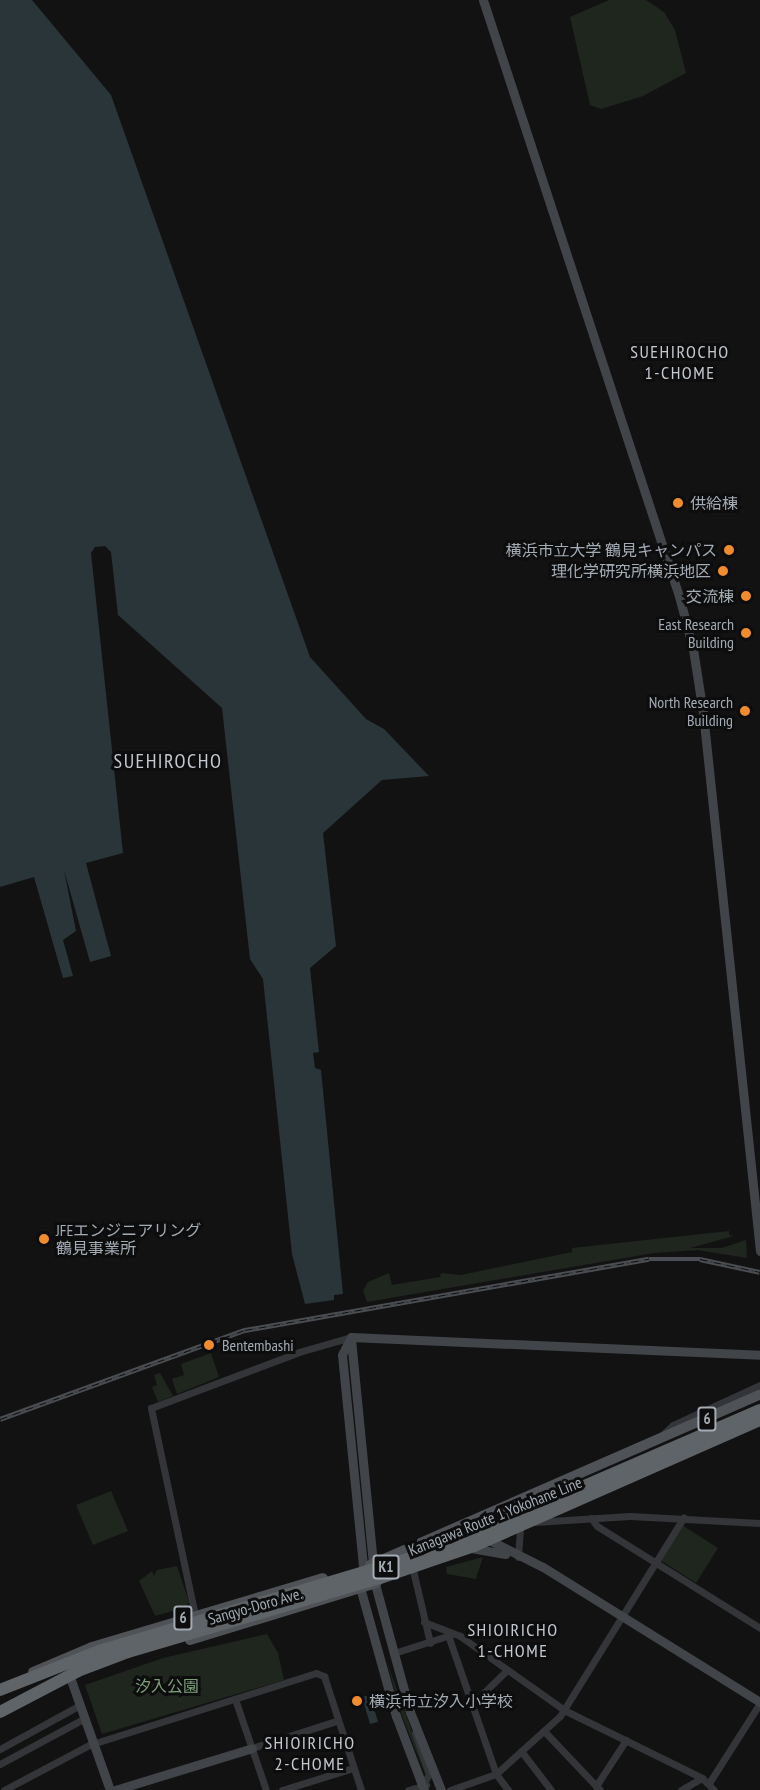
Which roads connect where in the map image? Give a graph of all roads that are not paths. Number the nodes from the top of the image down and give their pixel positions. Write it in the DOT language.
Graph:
graph roads {
  1 [pos="483,0"];
  2 [pos="756,1158"];
  3 [pos="760,1251"];
  4 [pos="351,1337"];
  5 [pos="760,1355"];
  6 [pos="760,1385"];
  7 [pos="760,1395"];
  8 [pos="760,1410"];
  9 [pos="760,1420"];
  10 [pos="653,1443"];
  11 [pos="522,1501"];
  12 [pos="511,1506"];
  13 [pos="684,1517"];
  14 [pos="591,1518"];
  15 [pos="760,1523"];
  16 [pos="521,1524"];
  17 [pos="455,1529"];
  18 [pos="472,1532"];
  19 [pos="439,1550"];
  20 [pos="518,1557"];
  21 [pos="657,1563"];
  22 [pos="412,1564"];
  23 [pos="368,1565"];
  24 [pos="375,1584"];
  25 [pos="361,1591"];
  26 [pos="195,1614"];
  27 [pos="623,1617"];
  28 [pos="424,1622"];
  29 [pos="760,1628"];
  30 [pos="451,1635"];
  31 [pos="200,1637"];
  32 [pos="430,1643"];
  33 [pos="393,1653"];
  34 [pos="116,1660"];
  35 [pos="507,1670"];
  36 [pos="71,1680"];
  37 [pos="1,1689"];
  38 [pos="236,1699"];
  39 [pos="760,1703"];
  40 [pos="0,1704"];
  41 [pos="80,1705"];
  42 [pos="470,1706"];
  43 [pos="564,1710"];
  44 [pos="0,1712"];
  45 [pos="410,1713"];
  46 [pos="0,1718"];
  47 [pos="86,1718"];
  48 [pos="336,1721"];
  49 [pos="544,1731"];
  50 [pos="626,1740"];
  51 [pos="95,1743"];
  52 [pos="252,1748"];
  53 [pos="0,1749"];
  54 [pos="521,1751"];
  55 [pos="0,1764"];
  56 [pos="353,1768"];
  57 [pos="496,1774"];
  58 [pos="702,1778"];
  59 [pos="439,1786"];
  60 [pos="712,1787"];
  61 [pos="423,1788"];
  62 [pos="598,1788"];
  63 [pos="4,1790"];
  64 [pos="110,1790"];
  65 [pos="115,1790"];
  66 [pos="266,1790"];
  67 [pos="282,1790"];
  68 [pos="361,1790"];
  69 [pos="408,1790"];
  70 [pos="450,1790"];
  71 [pos="508,1790"];
  72 [pos="551,1790"];
  73 [pos="681,1790"];
  1 -- 2 [label="street"];
  2 -- 3 [label="street"];
  4 -- 5 [label="street"];
  4 -- 23 [label="street"];
  4 -- 26 [label="street"];
  6 -- 10 [label="street"];
  7 -- 10 [label="main road, Sangyo-Doro Ave. / 6"];
  8 -- 37 [label="highway, Kanagawa Route 1 Yokohane Line / K1"];
  9 -- 44 [label="highway, Kanagawa Route 1 Yokohane Line / K1"];
  10 -- 11 [label="main road, Sangyo-Doro Ave. / 6"];
  11 -- 12 [label="main road, Sangyo-Doro Ave. / 6"];
  11 -- 16 [label="street"];
  12 -- 17 [label="main road, Sangyo-Doro Ave. / 6"];
  12 -- 18 [label="main road, Sangyo-Doro Ave. / 6"];
  13 -- 14 [label="street"];
  13 -- 15 [label="street"];
  13 -- 21 [label="street"];
  14 -- 16 [label="street"];
  14 -- 21 [label="street"];
  16 -- 20 [label="street"];
  17 -- 18 [label="street"];
  17 -- 23 [label="main road, Sangyo-Doro Ave. / 6"];
  18 -- 19 [label="main road, Sangyo-Doro Ave. / 6"];
  18 -- 20 [label="street"];
  19 -- 20 [label="street"];
  19 -- 22 [label="main road, Sangyo-Doro Ave. / 6"];
  20 -- 27 [label="street"];
  21 -- 27 [label="street"];
  21 -- 29 [label="street"];
  22 -- 24 [label="main road, Sangyo-Doro Ave. / 6"];
  22 -- 28 [label="street"];
  23 -- 24 [label="street"];
  23 -- 25 [label="street"];
  23 -- 26 [label="main road, Sangyo-Doro Ave. / 6"];
  24 -- 25 [label="main road, Sangyo-Doro Ave. / 6"];
  24 -- 33 [label="street"];
  25 -- 31 [label="main road, Sangyo-Doro Ave. / 6"];
  25 -- 61 [label="street"];
  26 -- 31 [label="street"];
  26 -- 37 [label="main road, Sangyo-Doro Ave. / 6"];
  27 -- 39 [label="street"];
  27 -- 43 [label="street"];
  28 -- 30 [label="street"];
  28 -- 32 [label="street"];
  30 -- 32 [label="street"];
  30 -- 35 [label="street"];
  30 -- 42 [label="street"];
  31 -- 34 [label="main road, Sangyo-Doro Ave. / 6"];
  32 -- 33 [label="street"];
  33 -- 45 [label="street"];
  34 -- 36 [label="main road, Sangyo-Doro Ave. / 6"];
  34 -- 40 [label="highway"];
  35 -- 42 [label="street"];
  35 -- 43 [label="street"];
  36 -- 41 [label="street"];
  36 -- 46 [label="main road, Sangyo-Doro Ave. / 6"];
  38 -- 48 [label="street"];
  38 -- 51 [label="street"];
  38 -- 52 [label="street"];
  39 -- 60 [label="street"];
  41 -- 47 [label="street"];
  41 -- 53 [label="street"];
  42 -- 57 [label="street"];
  43 -- 49 [label="street"];
  43 -- 50 [label="street"];
  45 -- 59 [label="street"];
  45 -- 61 [label="street"];
  47 -- 51 [label="street"];
  47 -- 55 [label="street"];
  48 -- 52 [label="street"];
  48 -- 56 [label="street"];
  49 -- 54 [label="street"];
  49 -- 62 [label="street"];
  50 -- 58 [label="street"];
  50 -- 62 [label="street"];
  51 -- 63 [label="street"];
  51 -- 64 [label="street"];
  52 -- 65 [label="street"];
  52 -- 66 [label="street"];
  54 -- 57 [label="street"];
  54 -- 72 [label="street"];
  56 -- 67 [label="street"];
  56 -- 68 [label="street"];
  57 -- 70 [label="street"];
  57 -- 71 [label="street"];
  58 -- 60 [label="street"];
  58 -- 73 [label="street"];
  59 -- 61 [label="street"];
  61 -- 69 [label="street"];
}
